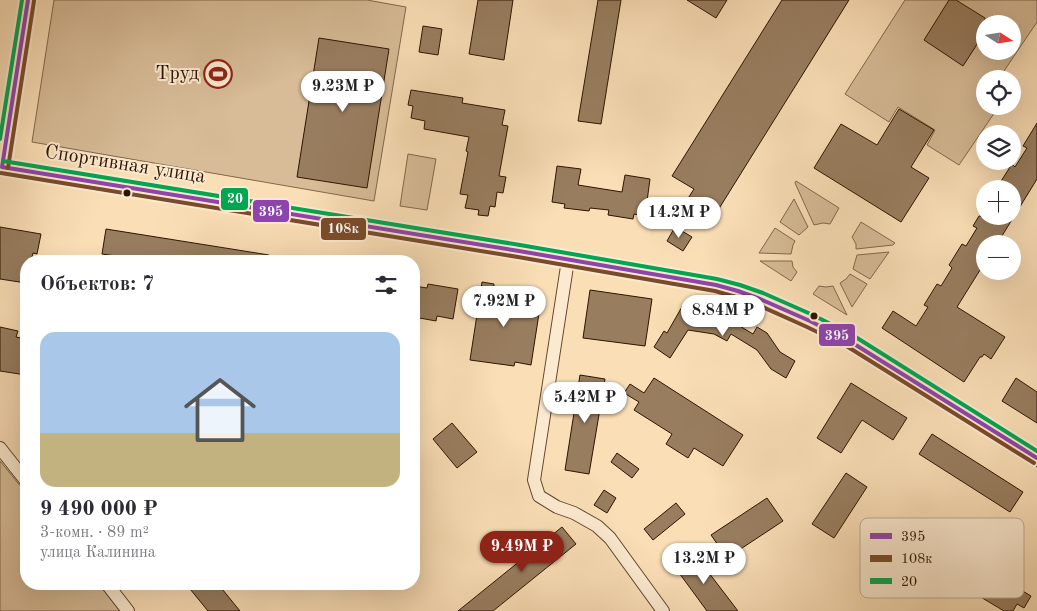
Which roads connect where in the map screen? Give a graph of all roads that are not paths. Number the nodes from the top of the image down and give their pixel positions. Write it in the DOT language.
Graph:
graph roads {
  1 [pos="28,0"];
  2 [pos="1,167"];
  3 [pos="568,260"];
  4 [pos="0,448"];
  5 [pos="1037,458"];
  6 [pos="20,473"];
  7 [pos="112,590"];
  8 [pos="128,611"];
  9 [pos="663,611"];
  1 -- 2 [label="main road"];
  2 -- 3 [label="main road, Спортивная улица"];
  3 -- 5 [label="main road, Спортивная улица"];
  3 -- 9 [label="street"];
  4 -- 6 [label="street"];
  7 -- 8 [label="street"];
}
